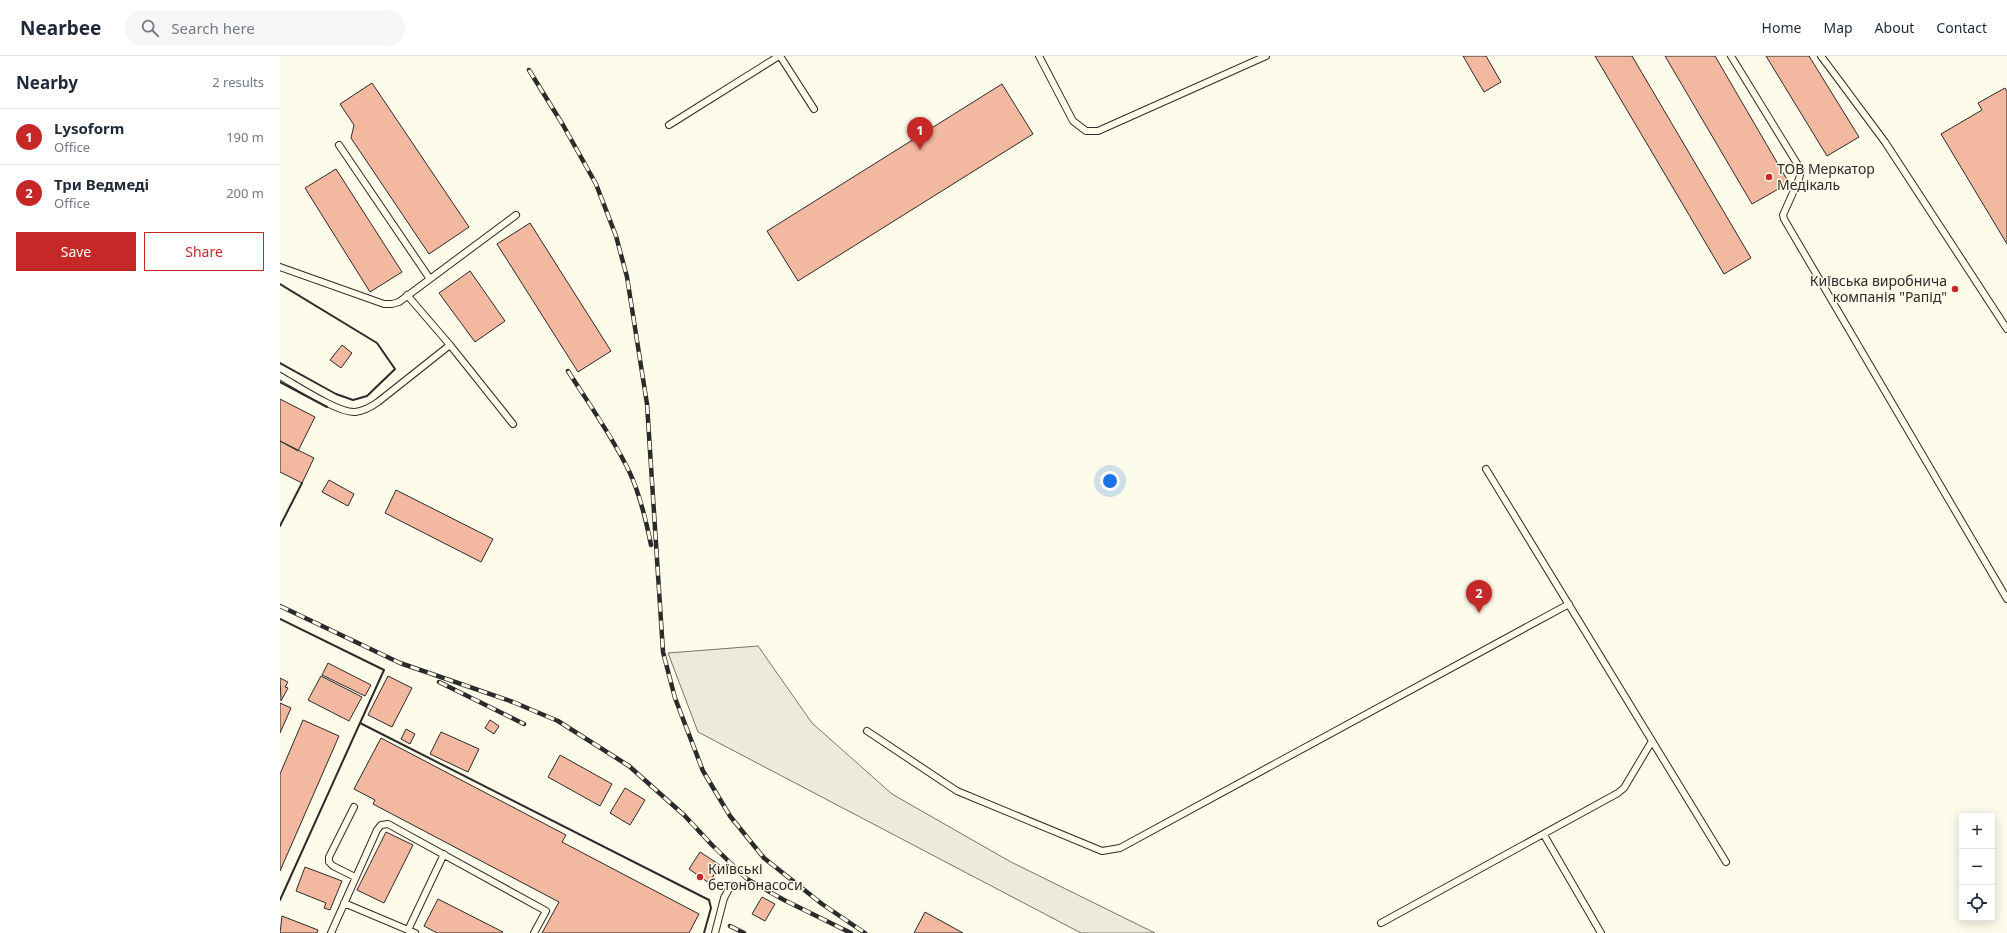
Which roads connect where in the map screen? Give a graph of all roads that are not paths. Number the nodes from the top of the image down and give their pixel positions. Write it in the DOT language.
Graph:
graph roads {
  1 [pos="779,56"];
  2 [pos="1039,56"];
  3 [pos="1266,56"];
  4 [pos="1731,56"];
  5 [pos="1821,56"];
  6 [pos="814,109"];
  7 [pos="669,125"];
  8 [pos="339,145"];
  9 [pos="516,215"];
  10 [pos="280,267"];
  11 [pos="430,279"];
  12 [pos="407,295"];
  13 [pos="2007,329"];
  14 [pos="450,345"];
  15 [pos="280,376"];
  16 [pos="513,424"];
  17 [pos="1486,469"];
  18 [pos="2007,599"];
  19 [pos="1569,604"];
  20 [pos="867,731"];
  21 [pos="1652,741"];
  22 [pos="354,807"];
  23 [pos="1544,835"];
  24 [pos="444,854"];
  25 [pos="1726,862"];
  26 [pos="355,877"];
  27 [pos="731,885"];
  28 [pos="344,902"];
  29 [pos="1382,923"];
  30 [pos="408,930"];
  31 [pos="331,933"];
  32 [pos="415,933"];
  33 [pos="534,933"];
  34 [pos="715,933"];
  35 [pos="1600,933"];
  1 -- 6 [label="lane"];
  1 -- 7 [label="lane"];
  2 -- 3 [label="lane"];
  4 -- 18 [label="lane"];
  5 -- 13 [label="lane"];
  8 -- 11 [label="lane"];
  9 -- 11 [label="lane"];
  10 -- 12 [label="lane"];
  11 -- 12 [label="lane"];
  12 -- 14 [label="lane"];
  14 -- 15 [label="lane"];
  14 -- 16 [label="lane"];
  17 -- 19 [label="lane"];
  19 -- 20 [label="lane"];
  19 -- 21 [label="lane"];
  21 -- 23 [label="lane"];
  21 -- 25 [label="lane"];
  22 -- 26 [label="lane"];
  23 -- 29 [label="lane"];
  23 -- 35 [label="lane"];
  24 -- 26 [label="lane"];
  24 -- 30 [label="lane"];
  24 -- 33 [label="lane"];
  26 -- 28 [label="lane"];
  27 -- 34 [label="lane"];
  28 -- 30 [label="lane"];
  28 -- 31 [label="lane"];
  30 -- 32 [label="lane"];
}
